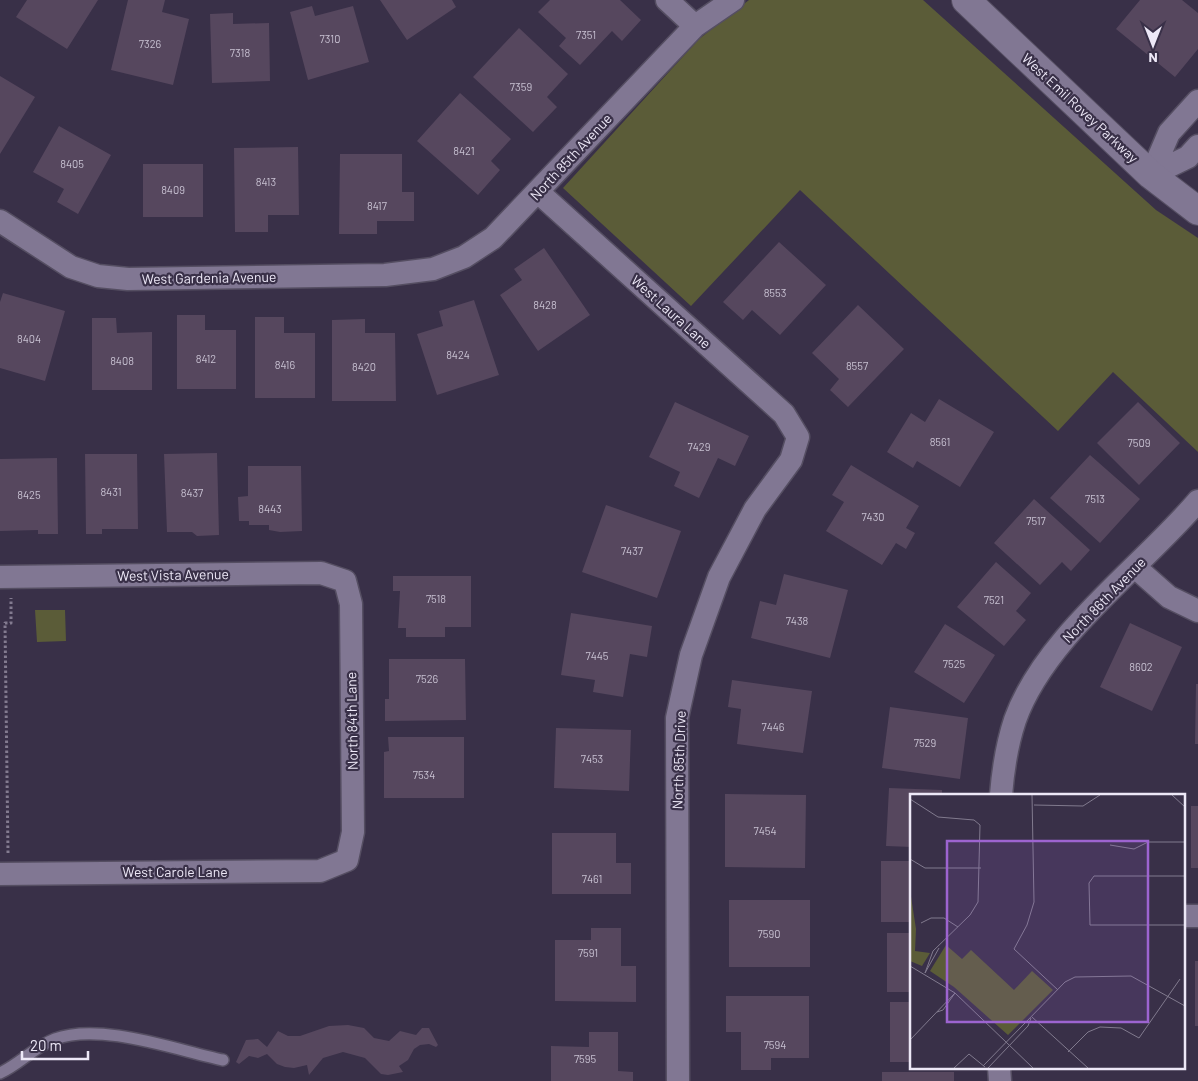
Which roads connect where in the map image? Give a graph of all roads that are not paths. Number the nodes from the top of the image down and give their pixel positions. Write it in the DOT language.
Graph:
graph roads {
  1 [pos="667,0"];
  2 [pos="706,0"];
  3 [pos="733,0"];
  4 [pos="966,0"];
  5 [pos="695,26"];
  6 [pos="1198,101"];
  7 [pos="1198,146"];
  8 [pos="1151,175"];
  9 [pos="538,192"];
  10 [pos="1198,211"];
  11 [pos="0,220"];
  12 [pos="434,269"];
  13 [pos="798,437"];
  14 [pos="1198,502"];
  15 [pos="1135,567"];
  16 [pos="5,577"];
  17 [pos="345,581"];
  18 [pos="1198,611"];
  19 [pos="1001,794"];
  20 [pos="347,860"];
  21 [pos="4,874"];
  22 [pos="223,1060"];
  23 [pos="1000,1068"];
  24 [pos="0,1073"];
  25 [pos="678,1081"];
  26 [pos="1000,1081"];
  1 -- 5 [label="street"];
  2 -- 5 [label="street, North 85th Avenue"];
  3 -- 5 [label="street, North 85th Avenue"];
  4 -- 8 [label="street, West Emil Rovey Parkway"];
  5 -- 9 [label="street, North 85th Avenue"];
  6 -- 8 [label="street"];
  7 -- 8 [label="street"];
  8 -- 10 [label="street, West Emil Rovey Parkway"];
  9 -- 12 [label="street, North 85th Avenue"];
  9 -- 13 [label="street, West Laura Lane"];
  11 -- 12 [label="street, West Gardenia Avenue"];
  13 -- 25 [label="street, North 85th Drive"];
  14 -- 15 [label="street, North 86th Avenue"];
  15 -- 18 [label="street"];
  15 -- 19 [label="street, North 86th Avenue"];
  16 -- 17 [label="street, West Vista Avenue"];
  17 -- 20 [label="street, North 84th Lane"];
  20 -- 21 [label="street, West Carole Lane"];
  22 -- 24 [label="lane"];
  23 -- 26 [label="street"];
}
